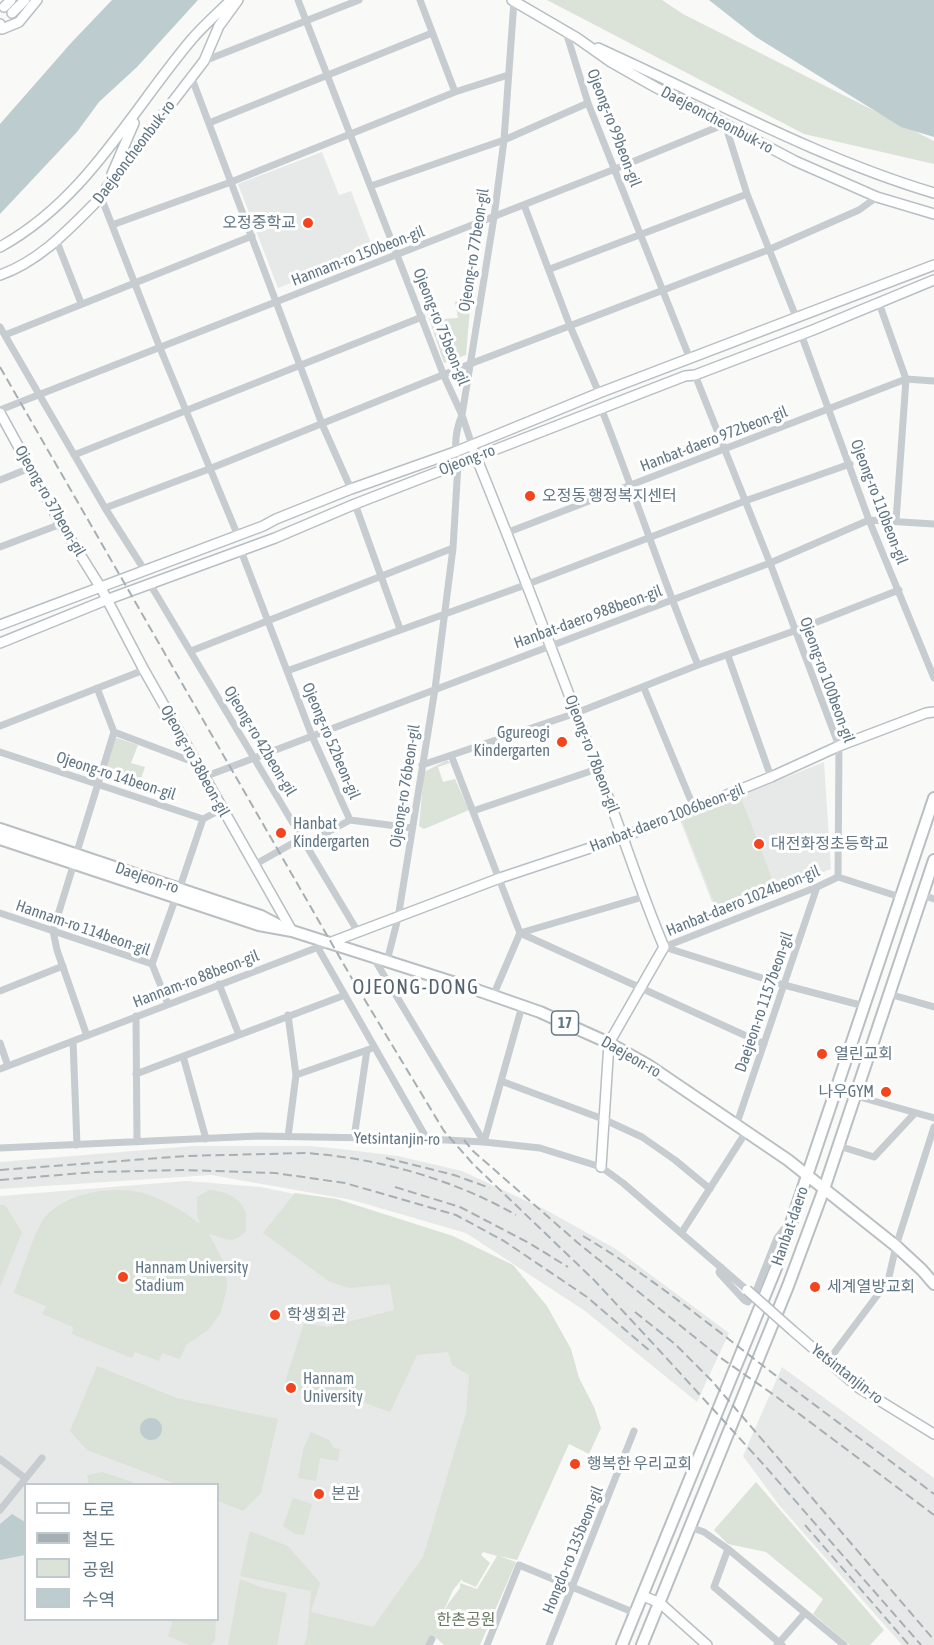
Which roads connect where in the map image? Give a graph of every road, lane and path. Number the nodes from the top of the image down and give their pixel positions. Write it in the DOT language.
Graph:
graph roads {
  1 [pos="24,0"];
  2 [pos="37,0"];
  3 [pos="231,0"];
  4 [pos="238,0"];
  5 [pos="298,0"];
  6 [pos="359,0"];
  7 [pos="420,0"];
  8 [pos="513,1"];
  9 [pos="6,5"];
  10 [pos="306,20"];
  11 [pos="1,28"];
  12 [pos="566,32"];
  13 [pos="432,33"];
  14 [pos="578,38"];
  15 [pos="204,61"];
  16 [pos="611,62"];
  17 [pos="327,75"];
  18 [pos="508,75"];
  19 [pos="191,76"];
  20 [pos="666,79"];
  21 [pos="455,92"];
  22 [pos="588,103"];
  23 [pos="140,110"];
  24 [pos="209,123"];
  25 [pos="725,124"];
  26 [pos="350,133"];
  27 [pos="504,140"];
  28 [pos="615,170"];
  29 [pos="231,182"];
  30 [pos="371,186"];
  31 [pos="106,187"];
  32 [pos="934,193"];
  33 [pos="747,194"];
  34 [pos="101,197"];
  35 [pos="877,197"];
  36 [pos="524,205"];
  37 [pos="934,214"];
  38 [pos="494,217"];
  39 [pos="112,225"];
  40 [pos="640,233"];
  41 [pos="252,236"];
  42 [pos="57,242"];
  43 [pos="0,247"];
  44 [pos="768,250"];
  45 [pos="397,255"];
  46 [pos="934,265"];
  47 [pos="550,269"];
  48 [pos="0,275"];
  49 [pos="934,280"];
  50 [pos="135,283"];
  51 [pos="663,290"];
  52 [pos="276,302"];
  53 [pos="81,303"];
  54 [pos="879,303"];
  55 [pos="422,317"];
  56 [pos="796,317"];
  57 [pos="570,326"];
  58 [pos="0,327"];
  59 [pos="801,334"];
  60 [pos="5,335"];
  61 [pos="160,348"];
  62 [pos="690,359"];
  63 [pos="470,364"];
  64 [pos="301,367"];
  65 [pos="695,375"];
  66 [pos="444,376"];
  67 [pos="906,379"];
  68 [pos="934,381"];
  69 [pos="599,393"];
  70 [pos="39,395"];
  71 [pos="601,408"];
  72 [pos="830,410"];
  73 [pos="0,412"];
  74 [pos="186,412"];
  75 [pos="462,415"];
  76 [pos="322,424"];
  77 [pos="472,445"];
  78 [pos="723,449"];
  79 [pos="455,452"];
  80 [pos="74,455"];
  81 [pos="476,457"];
  82 [pos="458,464"];
  83 [pos="850,464"];
  84 [pos="30,468"];
  85 [pos="209,469"];
  86 [pos="0,480"];
  87 [pos="632,485"];
  88 [pos="351,489"];
  89 [pos="745,501"];
  90 [pos="355,504"];
  91 [pos="105,508"];
  92 [pos="869,520"];
  93 [pos="896,521"];
  94 [pos="61,524"];
  95 [pos="934,525"];
  96 [pos="506,533"];
  97 [pos="238,536"];
  98 [pos="651,538"];
  99 [pos="0,547"];
  100 [pos="453,548"];
  101 [pos="241,551"];
  102 [pos="770,563"];
  103 [pos="145,571"];
  104 [pos="380,577"];
  105 [pos="150,584"];
  106 [pos="528,584"];
  107 [pos="101,588"];
  108 [pos="899,590"];
  109 [pos="106,600"];
  110 [pos="671,600"];
  111 [pos="444,614"];
  112 [pos="268,621"];
  113 [pos="0,626"];
  114 [pos="400,630"];
  115 [pos="794,631"];
  116 [pos="0,643"];
  117 [pos="551,645"];
  118 [pos="191,651"];
  119 [pos="728,656"];
  120 [pos="698,665"];
  121 [pos="144,670"];
  122 [pos="287,671"];
  123 [pos="934,678"];
  124 [pos="97,688"];
  125 [pos="644,688"];
  126 [pos="435,689"];
  127 [pos="933,712"];
  128 [pos="576,713"];
  129 [pos="0,726"];
  130 [pos="114,732"];
  131 [pos="312,736"];
  132 [pos="839,746"];
  133 [pos="0,752"];
  134 [pos="451,755"];
  135 [pos="254,758"];
  136 [pos="196,763"];
  137 [pos="422,765"];
  138 [pos="597,768"];
  139 [pos="204,777"];
  140 [pos="771,777"];
  141 [pos="98,784"];
  142 [pos="934,798"];
  143 [pos="694,808"];
  144 [pos="222,809"];
  145 [pos="473,811"];
  146 [pos="203,819"];
  147 [pos="350,820"];
  148 [pos="412,828"];
  149 [pos="0,829"];
  150 [pos="623,837"];
  151 [pos="0,838"];
  152 [pos="304,841"];
  153 [pos="75,859"];
  154 [pos="934,860"];
  155 [pos="254,865"];
  156 [pos="838,877"];
  157 [pos="500,878"];
  158 [pos="817,887"];
  159 [pos="178,893"];
  160 [pos="922,895"];
  161 [pos="643,897"];
  162 [pos="900,897"];
  163 [pos="934,899"];
  164 [pos="0,913"];
  165 [pos="398,918"];
  166 [pos="53,931"];
  167 [pos="292,932"];
  168 [pos="357,932"];
  169 [pos="520,933"];
  170 [pos="324,946"];
  171 [pos="664,947"];
  172 [pos="373,957"];
  173 [pos="387,962"];
  174 [pos="152,964"];
  175 [pos="63,966"];
  176 [pos="219,984"];
  177 [pos="784,985"];
  178 [pos="641,987"];
  179 [pos="0,991"];
  180 [pos="889,994"];
  181 [pos="345,995"];
  182 [pos="494,996"];
  183 [pos="168,1004"];
  184 [pos="522,1006"];
  185 [pos="864,1006"];
  186 [pos="934,1007"];
  187 [pos="288,1015"];
  188 [pos="136,1017"];
  189 [pos="239,1035"];
  190 [pos="87,1036"];
  191 [pos="73,1041"];
  192 [pos="0,1043"];
  193 [pos="609,1043"];
  194 [pos="764,1044"];
  195 [pos="375,1047"];
  196 [pos="367,1050"];
  197 [pos="183,1056"];
  198 [pos="8,1066"];
  199 [pos="0,1070"];
  200 [pos="136,1074"];
  201 [pos="296,1075"];
  202 [pos="501,1081"];
  203 [pos="856,1096"];
  204 [pos="915,1113"];
  205 [pos="934,1118"];
  206 [pos="603,1119"];
  207 [pos="736,1126"];
  208 [pos="934,1127"];
  209 [pos="746,1132"];
  210 [pos="288,1137"];
  211 [pos="206,1138"];
  212 [pos="354,1138"];
  213 [pos="428,1139"];
  214 [pos="136,1142"];
  215 [pos="484,1142"];
  216 [pos="77,1145"];
  217 [pos="839,1146"];
  218 [pos="0,1148"];
  219 [pos="601,1167"];
  220 [pos="808,1176"];
  221 [pos="710,1189"];
  222 [pos="824,1189"];
  223 [pos="795,1215"];
  224 [pos="682,1232"];
  225 [pos="896,1246"];
  226 [pos="722,1267"];
  227 [pos="934,1284"];
  228 [pos="747,1290"];
  229 [pos="828,1361"];
  230 [pos="634,1431"];
  231 [pos="934,1434"];
  232 [pos="42,1458"];
  233 [pos="0,1460"];
  234 [pos="25,1478"];
  235 [pos="0,1510"];
  236 [pos="690,1527"];
  237 [pos="728,1550"];
  238 [pos="573,1588"];
  239 [pos="643,1596"];
  240 [pos="660,1603"];
  241 [pos="635,1613"];
  242 [pos="805,1613"];
  243 [pos="779,1644"];
  244 [pos="486,1645"];
  245 [pos="549,1645"];
  246 [pos="622,1645"];
  247 [pos="642,1645"];
  248 [pos="707,1645"];
  249 [pos="844,1645"];
  1 -- 9 [label="street"];
  2 -- 11 [label="street"];
  3 -- 23 [label="street"];
  4 -- 15 [label="street, Daejeoncheonbuk-ro"];
  5 -- 10 [label="street, Ojeong-ro 75beon-gil"];
  6 -- 10 [label="street"];
  7 -- 13 [label="street"];
  8 -- 12 [label="street, Daejeoncheonbuk-ro"];
  8 -- 18 [label="street, Ojeong-ro 77beon-gil"];
  10 -- 15 [label="street"];
  10 -- 17 [label="street, Ojeong-ro 75beon-gil"];
  12 -- 14 [label="street, Daejeoncheonbuk-ro"];
  12 -- 22 [label="street, Ojeong-ro 99beon-gil"];
  13 -- 17 [label="street"];
  13 -- 21 [label="street"];
  14 -- 16 [label="street, Daejeoncheonbuk-ro"];
  14 -- 20 [label="street"];
  15 -- 19 [label="street, Daejeoncheonbuk-ro"];
  16 -- 20 [label="street"];
  16 -- 25 [label="street, Daejeoncheonbuk-ro"];
  17 -- 24 [label="street"];
  17 -- 26 [label="street, Ojeong-ro 75beon-gil"];
  18 -- 21 [label="street"];
  18 -- 27 [label="street, Ojeong-ro 77beon-gil"];
  19 -- 24 [label="street"];
  19 -- 31 [label="street, Daejeoncheonbuk-ro"];
  20 -- 32 [label="street"];
  21 -- 26 [label="street"];
  22 -- 27 [label="street"];
  22 -- 28 [label="street, Ojeong-ro 99beon-gil"];
  23 -- 31 [label="street"];
  23 -- 43 [label="street"];
  24 -- 29 [label="street"];
  25 -- 28 [label="street, Hannam-ro 150beon-gil"];
  25 -- 33 [label="street"];
  25 -- 35 [label="street, Daejeoncheonbuk-ro"];
  26 -- 29 [label="street"];
  26 -- 30 [label="street, Ojeong-ro 75beon-gil"];
  27 -- 30 [label="street"];
  27 -- 38 [label="street, Ojeong-ro 77beon-gil"];
  28 -- 36 [label="street, Hannam-ro 150beon-gil"];
  28 -- 40 [label="street, Ojeong-ro 99beon-gil"];
  29 -- 39 [label="street"];
  29 -- 41 [label="street"];
  30 -- 45 [label="street, Ojeong-ro 75beon-gil"];
  31 -- 34 [label="street, Daejeoncheonbuk-ro"];
  33 -- 40 [label="street"];
  33 -- 44 [label="street"];
  34 -- 39 [label="street"];
  34 -- 42 [label="street, Daejeoncheonbuk-ro"];
  35 -- 37 [label="street, Daejeoncheonbuk-ro"];
  35 -- 44 [label="street"];
  36 -- 38 [label="street, Hannam-ro 150beon-gil"];
  36 -- 47 [label="street"];
  38 -- 45 [label="street, Hannam-ro 150beon-gil"];
  38 -- 63 [label="street, Ojeong-ro 77beon-gil"];
  39 -- 50 [label="street"];
  40 -- 47 [label="street"];
  40 -- 51 [label="street, Ojeong-ro 99beon-gil"];
  41 -- 50 [label="street"];
  41 -- 52 [label="street"];
  42 -- 48 [label="street, Daejeoncheonbuk-ro"];
  42 -- 53 [label="street"];
  44 -- 51 [label="street"];
  44 -- 56 [label="street"];
  45 -- 52 [label="street, Hannam-ro 150beon-gil"];
  45 -- 55 [label="street, Ojeong-ro 75beon-gil"];
  46 -- 56 [label="street, Ojeong-ro"];
  47 -- 57 [label="street"];
  49 -- 54 [label="street, Ojeong-ro"];
  50 -- 53 [label="street"];
  50 -- 61 [label="street"];
  51 -- 57 [label="street"];
  51 -- 62 [label="street, Ojeong-ro 99beon-gil"];
  52 -- 61 [label="street, Hannam-ro 150beon-gil"];
  52 -- 64 [label="street"];
  53 -- 60 [label="street"];
  54 -- 59 [label="street, Ojeong-ro"];
  54 -- 67 [label="street"];
  55 -- 64 [label="street"];
  55 -- 66 [label="street, Ojeong-ro 75beon-gil"];
  56 -- 62 [label="street, Ojeong-ro"];
  57 -- 63 [label="street"];
  57 -- 69 [label="street"];
  58 -- 60 [label="street"];
  59 -- 65 [label="street, Ojeong-ro"];
  59 -- 72 [label="street, Ojeong-ro 110beon-gil"];
  60 -- 70 [label="street"];
  61 -- 70 [label="street, Hannam-ro 150beon-gil"];
  61 -- 74 [label="street"];
  62 -- 69 [label="street, Ojeong-ro"];
  63 -- 66 [label="street"];
  63 -- 75 [label="street, Ojeong-ro 77beon-gil"];
  64 -- 74 [label="street"];
  64 -- 76 [label="street"];
  65 -- 71 [label="street, Ojeong-ro"];
  65 -- 78 [label="street, Ojeong-ro 100beon-gil"];
  66 -- 75 [label="street, Ojeong-ro 75beon-gil"];
  66 -- 76 [label="street"];
  67 -- 68 [label="street, Hanbat-daero 972beon-gil"];
  67 -- 72 [label="street, Hanbat-daero 972beon-gil"];
  67 -- 93 [label="street"];
  69 -- 77 [label="street, Ojeong-ro"];
  70 -- 73 [label="street, Hannam-ro 150beon-gil"];
  70 -- 80 [label="street"];
  71 -- 81 [label="street, Ojeong-ro"];
  71 -- 87 [label="street"];
  72 -- 78 [label="street, Hanbat-daero 972beon-gil"];
  72 -- 83 [label="street, Ojeong-ro 110beon-gil"];
  73 -- 84 [label="street, Ojeong-ro 37beon-gil"];
  74 -- 80 [label="street"];
  74 -- 85 [label="street"];
  75 -- 77 [label="street, Ojeong-ro 75beon-gil"];
  75 -- 79 [label="street, Ojeong-ro 77beon-gil"];
  76 -- 85 [label="street"];
  76 -- 88 [label="street"];
  77 -- 79 [label="street, Ojeong-ro"];
  77 -- 81 [label="street, Ojeong-ro 78beon-gil"];
  78 -- 87 [label="street, Hanbat-daero 972beon-gil"];
  78 -- 89 [label="street, Ojeong-ro 100beon-gil"];
  79 -- 82 [label="street, Ojeong-ro 76beon-gil"];
  79 -- 88 [label="street, Ojeong-ro"];
  80 -- 91 [label="street"];
  81 -- 82 [label="street, Ojeong-ro"];
  81 -- 96 [label="street, Ojeong-ro 78beon-gil"];
  82 -- 90 [label="street, Ojeong-ro"];
  82 -- 100 [label="street, Ojeong-ro 76beon-gil"];
  83 -- 89 [label="street"];
  83 -- 92 [label="street, Ojeong-ro 110beon-gil"];
  84 -- 86 [label="street"];
  84 -- 94 [label="street, Ojeong-ro 37beon-gil"];
  85 -- 91 [label="street"];
  85 -- 97 [label="street"];
  87 -- 96 [label="street, Hanbat-daero 972beon-gil"];
  87 -- 98 [label="street"];
  88 -- 97 [label="street, Ojeong-ro"];
  89 -- 98 [label="street"];
  89 -- 102 [label="street, Ojeong-ro 100beon-gil"];
  90 -- 101 [label="street, Ojeong-ro"];
  90 -- 104 [label="street"];
  91 -- 103 [label="street"];
  92 -- 93 [label="street, Hanbat-daero 988beon-gil"];
  92 -- 102 [label="street, Hanbat-daero 988beon-gil"];
  92 -- 108 [label="street, Ojeong-ro 110beon-gil"];
  93 -- 95 [label="street, Hanbat-daero 988beon-gil"];
  94 -- 99 [label="street"];
  94 -- 107 [label="street, Ojeong-ro 37beon-gil"];
  96 -- 106 [label="street, Ojeong-ro 78beon-gil"];
  97 -- 103 [label="street, Ojeong-ro"];
  98 -- 106 [label="street"];
  98 -- 110 [label="street"];
  100 -- 104 [label="street"];
  100 -- 111 [label="street, Ojeong-ro 76beon-gil"];
  101 -- 105 [label="street, Ojeong-ro"];
  101 -- 112 [label="street, Ojeong-ro 52beon-gil"];
  102 -- 110 [label="street, Hanbat-daero 988beon-gil"];
  102 -- 115 [label="street, Ojeong-ro 100beon-gil"];
  103 -- 107 [label="street, Ojeong-ro"];
  104 -- 112 [label="street"];
  104 -- 114 [label="street"];
  105 -- 109 [label="street, Ojeong-ro"];
  105 -- 118 [label="street, Ojeong-ro 42beon-gil"];
  106 -- 111 [label="street"];
  106 -- 117 [label="street, Ojeong-ro 78beon-gil"];
  107 -- 109 [label="street, Ojeong-ro 38beon-gil"];
  107 -- 113 [label="street, Ojeong-ro"];
  108 -- 115 [label="street"];
  108 -- 123 [label="street, Ojeong-ro 110beon-gil"];
  109 -- 116 [label="street, Ojeong-ro"];
  109 -- 121 [label="street, Ojeong-ro 38beon-gil"];
  110 -- 117 [label="street, Hanbat-daero 988beon-gil"];
  110 -- 120 [label="street"];
  111 -- 114 [label="street, Ojeong-ro 52beon-gil"];
  111 -- 126 [label="street, Ojeong-ro 76beon-gil"];
  112 -- 118 [label="street"];
  112 -- 122 [label="street, Ojeong-ro 52beon-gil"];
  114 -- 122 [label="street, Ojeong-ro 52beon-gil"];
  115 -- 119 [label="street"];
  115 -- 132 [label="street, Ojeong-ro 100beon-gil"];
  117 -- 126 [label="street, Hanbat-daero 988beon-gil"];
  117 -- 128 [label="street, Ojeong-ro 78beon-gil"];
  118 -- 135 [label="street, Ojeong-ro 42beon-gil"];
  119 -- 120 [label="street"];
  119 -- 140 [label="street"];
  120 -- 125 [label="street"];
  121 -- 124 [label="street"];
  121 -- 136 [label="street, Ojeong-ro 38beon-gil"];
  122 -- 131 [label="street, Ojeong-ro 52beon-gil"];
  124 -- 129 [label="street"];
  124 -- 130 [label="street"];
  125 -- 128 [label="street"];
  125 -- 143 [label="street"];
  126 -- 131 [label="street, Hanbat-daero 988beon-gil"];
  126 -- 137 [label="street, Ojeong-ro 76beon-gil"];
  127 -- 132 [label="street, Hanbat-daero 1006beon-gil"];
  128 -- 134 [label="street"];
  128 -- 138 [label="street, Ojeong-ro 78beon-gil"];
  130 -- 136 [label="street"];
  130 -- 141 [label="street"];
  131 -- 135 [label="street, Hanbat-daero 988beon-gil"];
  131 -- 147 [label="street, Ojeong-ro 52beon-gil"];
  132 -- 140 [label="street, Hanbat-daero 1006beon-gil"];
  132 -- 156 [label="street, Ojeong-ro 100beon-gil"];
  133 -- 141 [label="street, Ojeong-ro 14beon-gil"];
  134 -- 137 [label="street"];
  134 -- 145 [label="street"];
  135 -- 139 [label="street, Hanbat-daero 988beon-gil"];
  135 -- 152 [label="street, Ojeong-ro 42beon-gil"];
  136 -- 139 [label="street, Ojeong-ro 38beon-gil"];
  137 -- 148 [label="street, Ojeong-ro 76beon-gil"];
  138 -- 145 [label="street"];
  138 -- 150 [label="street, Ojeong-ro 78beon-gil"];
  139 -- 144 [label="street, Ojeong-ro 38beon-gil"];
  140 -- 143 [label="street, Hanbat-daero 1006beon-gil"];
  141 -- 146 [label="street, Ojeong-ro 14beon-gil"];
  141 -- 153 [label="street"];
  142 -- 162 [label="main road, Hanbat-daero"];
  143 -- 150 [label="street, Hanbat-daero 1006beon-gil"];
  144 -- 146 [label="street"];
  144 -- 155 [label="street, Ojeong-ro 38beon-gil"];
  145 -- 157 [label="street"];
  146 -- 159 [label="street"];
  147 -- 148 [label="street"];
  147 -- 152 [label="street"];
  148 -- 165 [label="street, Ojeong-ro 76beon-gil"];
  149 -- 153 [label="main road, Daejeon-ro / 17"];
  150 -- 157 [label="street, Hanbat-daero 1006beon-gil"];
  150 -- 161 [label="street, Ojeong-ro 78beon-gil"];
  151 -- 153 [label="main road, Daejeon-ro / 17"];
  152 -- 155 [label="street"];
  152 -- 168 [label="street, Ojeong-ro 42beon-gil"];
  153 -- 159 [label="main road, Daejeon-ro / 17"];
  153 -- 166 [label="street"];
  154 -- 160 [label="main road, Hanbat-daero"];
  155 -- 167 [label="street, Ojeong-ro 38beon-gil"];
  156 -- 158 [label="street, Hanbat-daero 1024beon-gil"];
  156 -- 162 [label="street, Hanbat-daero 1024beon-gil"];
  157 -- 165 [label="street, Hanbat-daero 1006beon-gil"];
  157 -- 169 [label="street"];
  158 -- 171 [label="street, Hanbat-daero 1024beon-gil"];
  158 -- 177 [label="street, Daejeon-ro 1157beon-gil"];
  159 -- 167 [label="main road, Daejeon-ro / 17"];
  159 -- 174 [label="street"];
  160 -- 163 [label="street"];
  160 -- 180 [label="main road, Hanbat-daero"];
  161 -- 169 [label="street"];
  161 -- 171 [label="street, Ojeong-ro 78beon-gil"];
  162 -- 185 [label="main road, Hanbat-daero"];
  164 -- 166 [label="street, Hannam-ro 114beon-gil"];
  165 -- 168 [label="street, Hanbat-daero 1006beon-gil"];
  165 -- 173 [label="street, Ojeong-ro 76beon-gil"];
  166 -- 174 [label="street, Hannam-ro 114beon-gil"];
  166 -- 175 [label="street"];
  167 -- 170 [label="main road, Daejeon-ro / 17"];
  168 -- 170 [label="street, Hanbat-daero 1006beon-gil"];
  169 -- 178 [label="street"];
  169 -- 182 [label="street"];
  170 -- 172 [label="main road, Daejeon-ro / 17"];
  170 -- 176 [label="street, Hannam-ro 88beon-gil"];
  170 -- 181 [label="street"];
  171 -- 177 [label="street"];
  171 -- 178 [label="street"];
  172 -- 173 [label="main road, Daejeon-ro / 17"];
  172 -- 215 [label="street"];
  173 -- 182 [label="main road, Daejeon-ro / 17"];
  174 -- 183 [label="street, Hannam-ro 114beon-gil"];
  175 -- 179 [label="street"];
  175 -- 190 [label="street"];
  176 -- 183 [label="street, Hannam-ro 88beon-gil"];
  176 -- 189 [label="street"];
  177 -- 185 [label="street"];
  177 -- 194 [label="street, Daejeon-ro 1157beon-gil"];
  178 -- 193 [label="street"];
  178 -- 194 [label="street"];
  180 -- 186 [label="street"];
  180 -- 203 [label="main road, Hanbat-daero"];
  181 -- 187 [label="street"];
  181 -- 195 [label="street"];
  182 -- 184 [label="main road, Daejeon-ro / 17"];
  183 -- 188 [label="street, Hannam-ro 88beon-gil"];
  184 -- 193 [label="main road, Daejeon-ro / 17"];
  184 -- 202 [label="street"];
  185 -- 220 [label="main road, Hanbat-daero"];
  187 -- 189 [label="street"];
  187 -- 201 [label="street"];
  188 -- 190 [label="street, Hannam-ro 88beon-gil"];
  188 -- 200 [label="street"];
  189 -- 197 [label="street"];
  190 -- 191 [label="street, Hannam-ro 88beon-gil"];
  191 -- 198 [label="street, Hannam-ro 88beon-gil"];
  191 -- 216 [label="street"];
  192 -- 198 [label="street"];
  193 -- 206 [label="street"];
  193 -- 207 [label="main road, Daejeon-ro / 17"];
  194 -- 207 [label="street, Daejeon-ro 1157beon-gil"];
  195 -- 196 [label="street"];
  195 -- 213 [label="street"];
  196 -- 201 [label="street"];
  196 -- 212 [label="street"];
  197 -- 200 [label="street"];
  197 -- 211 [label="street"];
  198 -- 199 [label="street, Hannam-ro 88beon-gil"];
  200 -- 214 [label="street"];
  201 -- 210 [label="street"];
  202 -- 206 [label="street"];
  202 -- 215 [label="street"];
  203 -- 204 [label="street"];
  203 -- 217 [label="main road, Hanbat-daero"];
  204 -- 205 [label="street"];
  204 -- 217 [label="street"];
  206 -- 219 [label="street"];
  206 -- 221 [label="street"];
  207 -- 209 [label="main road, Daejeon-ro / 17"];
  208 -- 225 [label="street"];
  209 -- 220 [label="main road, Daejeon-ro / 17"];
  209 -- 221 [label="street"];
  210 -- 211 [label="street, Yetsintanjin-ro"];
  210 -- 212 [label="street, Yetsintanjin-ro"];
  211 -- 214 [label="street, Yetsintanjin-ro"];
  212 -- 213 [label="street, Yetsintanjin-ro"];
  213 -- 215 [label="street, Yetsintanjin-ro"];
  214 -- 216 [label="street, Yetsintanjin-ro"];
  215 -- 219 [label="street, Yetsintanjin-ro"];
  216 -- 218 [label="street, Yetsintanjin-ro"];
  217 -- 222 [label="main road, Hanbat-daero"];
  219 -- 224 [label="street, Yetsintanjin-ro"];
  220 -- 222 [label="main road, Daejeon-ro / 17"];
  220 -- 223 [label="main road, Hanbat-daero"];
  221 -- 224 [label="street"];
  222 -- 225 [label="main road, Daejeon-ro / 17"];
  222 -- 236 [label="main road, Hanbat-daero"];
  223 -- 226 [label="street"];
  223 -- 239 [label="main road, Hanbat-daero"];
  224 -- 226 [label="street, Yetsintanjin-ro"];
  225 -- 227 [label="main road, Daejeon-ro / 17"];
  225 -- 229 [label="street"];
  226 -- 228 [label="street, Yetsintanjin-ro"];
  228 -- 229 [label="street, Yetsintanjin-ro, bridge"];
  229 -- 231 [label="street, Yetsintanjin-ro"];
  230 -- 238 [label="street, Hongdo-ro 135beon-gil"];
  232 -- 234 [label="street"];
  233 -- 234 [label="street"];
  234 -- 235 [label="street"];
  236 -- 237 [label="street"];
  236 -- 240 [label="main road, Hanbat-daero"];
  237 -- 242 [label="street"];
  237 -- 243 [label="street"];
  238 -- 241 [label="street"];
  238 -- 244 [label="street"];
  238 -- 245 [label="street, Hongdo-ro 135beon-gil"];
  239 -- 240 [label="street"];
  239 -- 241 [label="main road, Hanbat-daero"];
  240 -- 247 [label="main road, Hanbat-daero"];
  240 -- 248 [label="street"];
  241 -- 246 [label="main road, Hanbat-daero"];
  242 -- 243 [label="street"];
  242 -- 249 [label="street"];
}
